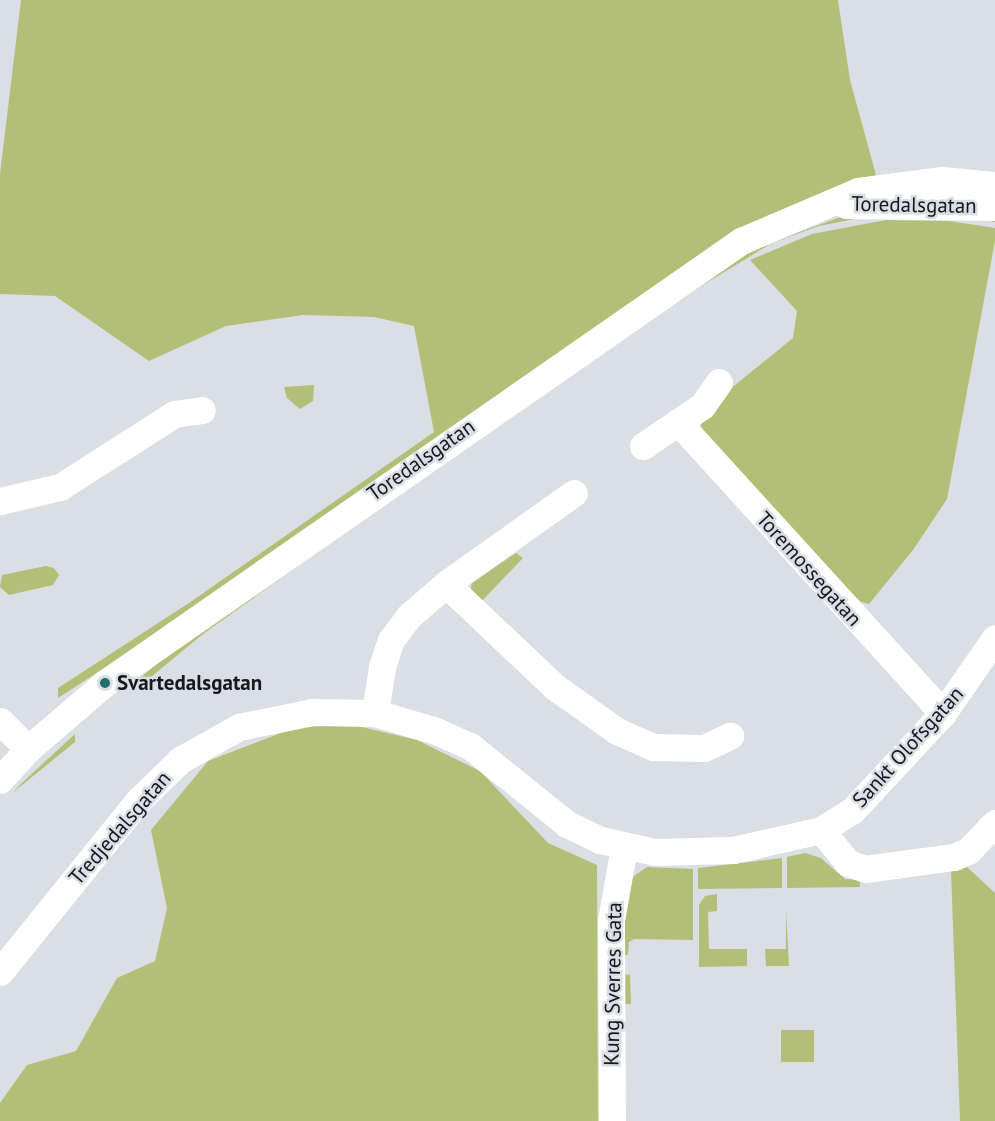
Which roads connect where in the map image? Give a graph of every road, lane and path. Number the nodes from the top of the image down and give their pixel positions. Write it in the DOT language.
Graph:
graph roads {
  1 [pos="995,185"];
  2 [pos="833,203"];
  3 [pos="995,207"];
  4 [pos="719,382"];
  5 [pos="202,410"];
  6 [pos="678,422"];
  7 [pos="643,446"];
  8 [pos="574,493"];
  9 [pos="0,501"];
  10 [pos="446,584"];
  11 [pos="995,638"];
  12 [pos="375,712"];
  13 [pos="943,713"];
  14 [pos="0,721"];
  15 [pos="730,736"];
  16 [pos="28,749"];
  17 [pos="0,780"];
  18 [pos="995,823"];
  19 [pos="821,830"];
  20 [pos="624,847"];
  21 [pos="0,972"];
  22 [pos="612,1121"];
  1 -- 2 [label="street, Toredalsgatan"];
  2 -- 3 [label="street, Toredalsgatan"];
  2 -- 16 [label="street, Toredalsgatan"];
  4 -- 6 [label="street"];
  5 -- 9 [label="street"];
  6 -- 7 [label="street"];
  6 -- 13 [label="street, Toremossegatan"];
  8 -- 10 [label="street"];
  10 -- 12 [label="street"];
  10 -- 15 [label="street"];
  11 -- 13 [label="street, Sankt Olofsgatan"];
  12 -- 20 [label="street, Sankt Olofsgatan"];
  12 -- 21 [label="street, Tredjedalsgatan"];
  13 -- 19 [label="street, Sankt Olofsgatan"];
  14 -- 16 [label="street"];
  16 -- 17 [label="street, Toredalsgatan"];
  18 -- 19 [label="street"];
  19 -- 20 [label="street, Sankt Olofsgatan"];
  20 -- 22 [label="street, Kung Sverres Gata"];
}
